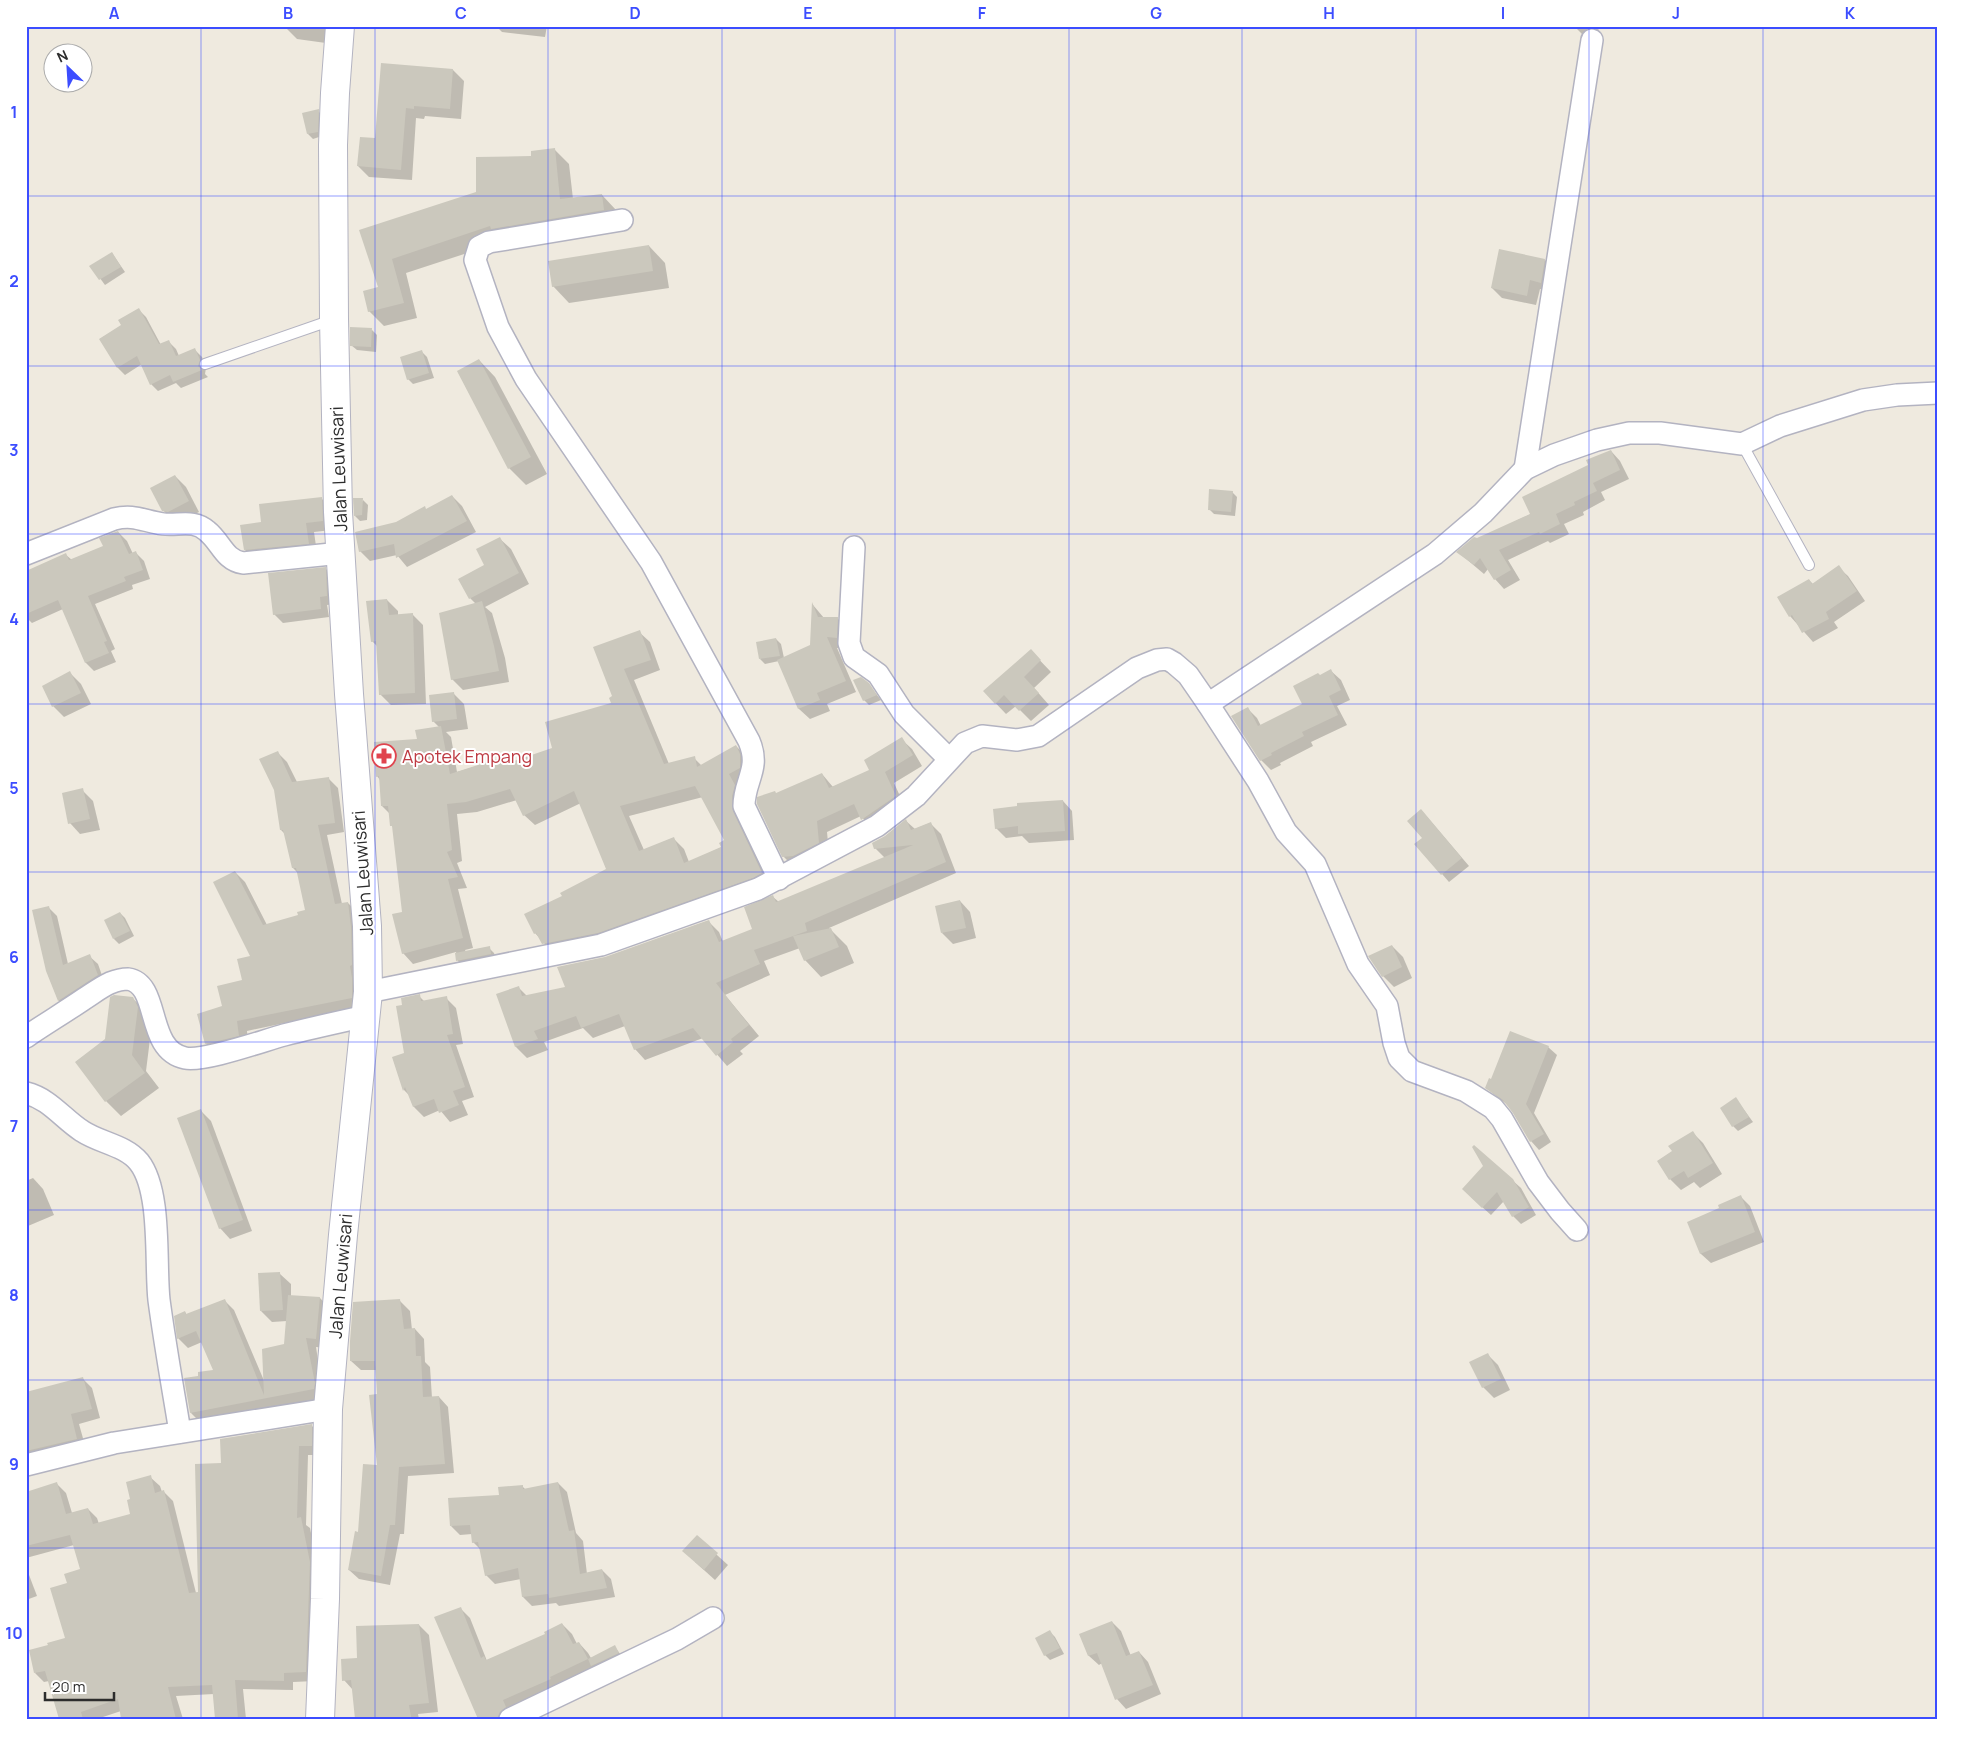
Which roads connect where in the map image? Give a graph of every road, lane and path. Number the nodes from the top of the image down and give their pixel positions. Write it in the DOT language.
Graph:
graph roads {
  1 [pos="340,26"];
  2 [pos="1592,40"];
  3 [pos="622,220"];
  4 [pos="334,319"];
  5 [pos="205,364"];
  6 [pos="1938,392"];
  7 [pos="1742,444"];
  8 [pos="1526,469"];
  9 [pos="854,547"];
  10 [pos="341,553"];
  11 [pos="26,554"];
  12 [pos="1810,565"];
  13 [pos="1208,704"];
  14 [pos="949,759"];
  15 [pos="778,879"];
  16 [pos="367,1004"];
  17 [pos="26,1037"];
  18 [pos="26,1093"];
  19 [pos="1577,1230"];
  20 [pos="328,1409"];
  21 [pos="180,1432"];
  22 [pos="26,1464"];
  23 [pos="713,1618"];
  24 [pos="320,1719"];
  25 [pos="510,1719"];
  1 -- 4 [label="main road, Jalan Leuwisari"];
  2 -- 8 [label="street"];
  3 -- 15 [label="street"];
  4 -- 5 [label="lane"];
  4 -- 10 [label="main road, Jalan Leuwisari"];
  6 -- 7 [label="street"];
  7 -- 8 [label="street"];
  7 -- 12 [label="lane"];
  8 -- 13 [label="street"];
  9 -- 14 [label="street"];
  10 -- 11 [label="street"];
  10 -- 16 [label="main road, Jalan Leuwisari"];
  13 -- 14 [label="street"];
  13 -- 19 [label="street"];
  14 -- 15 [label="street"];
  15 -- 16 [label="street"];
  16 -- 17 [label="street"];
  16 -- 20 [label="main road, Jalan Leuwisari"];
  18 -- 21 [label="street"];
  20 -- 21 [label="street"];
  20 -- 24 [label="main road, Jalan Leuwisari"];
  21 -- 22 [label="street"];
  23 -- 25 [label="street"];
}
